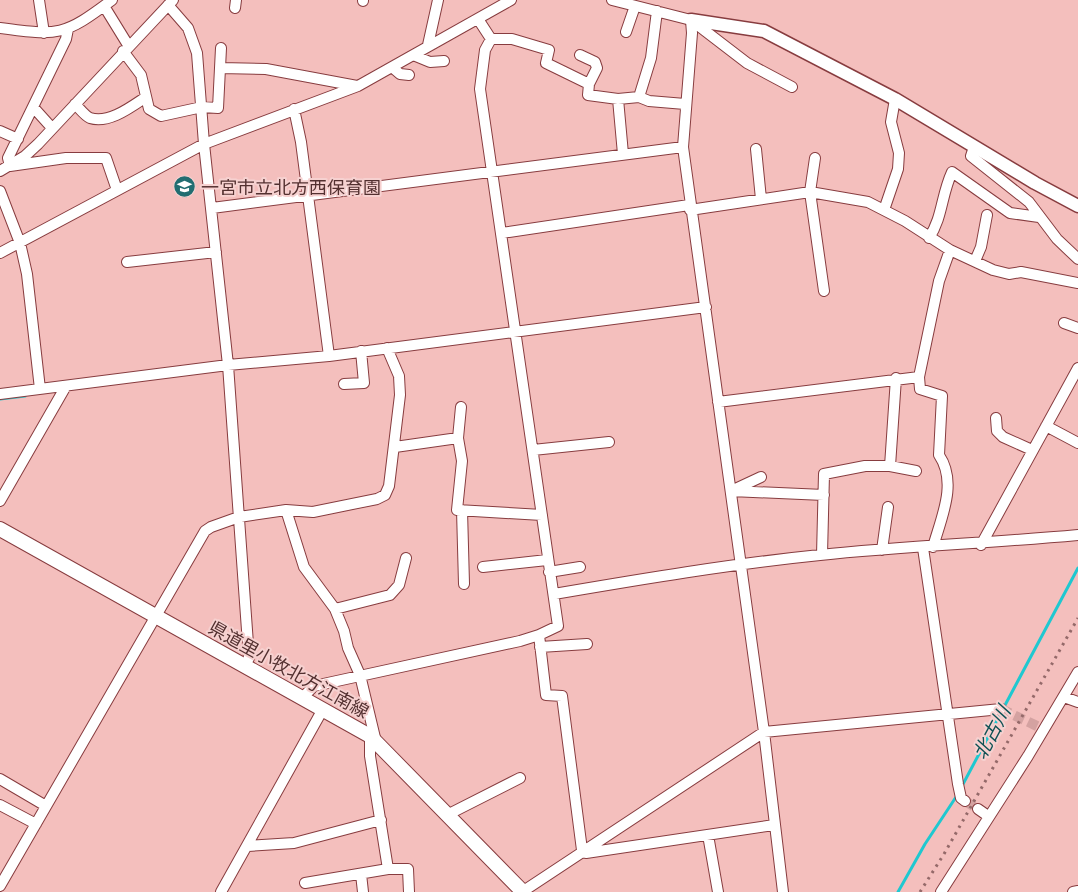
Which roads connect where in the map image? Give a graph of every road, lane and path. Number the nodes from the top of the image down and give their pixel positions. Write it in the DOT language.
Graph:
graph roads {
  1 [pos="39,0"];
  2 [pos="438,0"];
  3 [pos="511,0"];
  4 [pos="612,0"];
  5 [pos="108,3"];
  6 [pos="170,3"];
  7 [pos="634,6"];
  8 [pos="657,11"];
  9 [pos="478,19"];
  10 [pos="692,20"];
  11 [pos="0,28"];
  12 [pos="68,29"];
  13 [pos="626,32"];
  14 [pos="44,33"];
  15 [pos="491,40"];
  16 [pos="428,45"];
  17 [pos="126,48"];
  18 [pos="221,48"];
  19 [pos="414,55"];
  20 [pos="580,55"];
  21 [pos="444,61"];
  22 [pos="220,68"];
  23 [pos="393,68"];
  24 [pos="409,75"];
  25 [pos="589,84"];
  26 [pos="358,86"];
  27 [pos="792,87"];
  28 [pos="146,97"];
  29 [pos="638,98"];
  30 [pos="618,99"];
  31 [pos="895,99"];
  32 [pos="74,104"];
  33 [pos="685,104"];
  34 [pos="202,107"];
  35 [pos="34,108"];
  36 [pos="294,109"];
  37 [pos="52,128"];
  38 [pos="0,131"];
  39 [pos="18,139"];
  40 [pos="204,144"];
  41 [pos="683,147"];
  42 [pos="974,147"];
  43 [pos="756,149"];
  44 [pos="623,154"];
  45 [pos="816,158"];
  46 [pos="10,166"];
  47 [pos="0,171"];
  48 [pos="492,172"];
  49 [pos="117,190"];
  50 [pos="0,191"];
  51 [pos="810,192"];
  52 [pos="306,194"];
  53 [pos="761,199"];
  54 [pos="1078,206"];
  55 [pos="212,208"];
  56 [pos="690,208"];
  57 [pos="884,210"];
  58 [pos="987,215"];
  59 [pos="1039,217"];
  60 [pos="502,233"];
  61 [pos="929,238"];
  62 [pos="20,242"];
  63 [pos="950,250"];
  64 [pos="216,252"];
  65 [pos="0,253"];
  66 [pos="1078,259"];
  67 [pos="975,261"];
  68 [pos="127,262"];
  69 [pos="1078,283"];
  70 [pos="824,291"];
  71 [pos="706,307"];
  72 [pos="1064,323"];
  73 [pos="1078,328"];
  74 [pos="516,332"];
  75 [pos="387,348"];
  76 [pos="361,351"];
  77 [pos="329,356"];
  78 [pos="228,365"];
  79 [pos="1076,374"];
  80 [pos="918,377"];
  81 [pos="896,378"];
  82 [pos="344,384"];
  83 [pos="66,386"];
  84 [pos="40,388"];
  85 [pos="0,394"];
  86 [pos="718,402"];
  87 [pos="460,407"];
  88 [pos="996,418"];
  89 [pos="1046,426"];
  90 [pos="458,438"];
  91 [pos="609,442"];
  92 [pos="1078,443"];
  93 [pos="395,447"];
  94 [pos="533,450"];
  95 [pos="1032,450"];
  96 [pos="890,466"];
  97 [pos="916,471"];
  98 [pos="761,477"];
  99 [pos="731,491"];
  100 [pos="824,495"];
  101 [pos="0,501"];
  102 [pos="888,507"];
  103 [pos="286,510"];
  104 [pos="462,510"];
  105 [pos="542,515"];
  106 [pos="239,518"];
  107 [pos="0,529"];
  108 [pos="1078,535"];
  109 [pos="981,544"];
  110 [pos="928,547"];
  111 [pos="882,550"];
  112 [pos="822,555"];
  113 [pos="406,558"];
  114 [pos="547,560"];
  115 [pos="740,564"];
  116 [pos="483,567"];
  117 [pos="580,567"];
  118 [pos="550,572"];
  119 [pos="464,584"];
  120 [pos="554,594"];
  121 [pos="335,609"];
  122 [pos="156,616"];
  123 [pos="538,635"];
  124 [pos="587,644"];
  125 [pos="540,646"];
  126 [pos="245,666"];
  127 [pos="1078,672"];
  128 [pos="360,675"];
  129 [pos="1064,697"];
  130 [pos="302,698"];
  131 [pos="1077,702"];
  132 [pos="323,709"];
  133 [pos="1002,709"];
  134 [pos="949,713"];
  135 [pos="1078,714"];
  136 [pos="764,732"];
  137 [pos="373,739"];
  138 [pos="520,778"];
  139 [pos="0,779"];
  140 [pos="963,800"];
  141 [pos="0,805"];
  142 [pos="46,806"];
  143 [pos="978,809"];
  144 [pos="447,815"];
  145 [pos="988,816"];
  146 [pos="380,820"];
  147 [pos="36,824"];
  148 [pos="774,825"];
  149 [pos="708,835"];
  150 [pos="248,846"];
  151 [pos="582,850"];
  152 [pos="388,869"];
  153 [pos="360,874"];
  154 [pos="2,880"];
  155 [pos="948,880"];
  156 [pos="305,883"];
  157 [pos="1078,891"];
  158 [pos="221,892"];
  159 [pos="363,892"];
  160 [pos="409,892"];
  161 [pos="522,892"];
  162 [pos="718,892"];
  163 [pos="783,892"];
  164 [pos="941,892"];
  165 [pos="950,892"];
  166 [pos="1072,892"];
  1 -- 14 [label="street"];
  2 -- 16 [label="street"];
  3 -- 9 [label="street"];
  4 -- 7 [label="street"];
  5 -- 12 [label="street"];
  5 -- 17 [label="street"];
  6 -- 17 [label="street"];
  6 -- 34 [label="street"];
  7 -- 8 [label="street"];
  7 -- 13 [label="street"];
  8 -- 10 [label="street"];
  8 -- 29 [label="street"];
  9 -- 15 [label="street"];
  9 -- 16 [label="street"];
  10 -- 27 [label="street"];
  10 -- 31 [label="street"];
  10 -- 33 [label="street"];
  11 -- 14 [label="street"];
  12 -- 14 [label="street"];
  12 -- 35 [label="street"];
  15 -- 25 [label="street"];
  15 -- 48 [label="street"];
  16 -- 19 [label="street"];
  17 -- 28 [label="street"];
  17 -- 32 [label="street"];
  18 -- 22 [label="street"];
  19 -- 21 [label="street"];
  19 -- 23 [label="street"];
  20 -- 25 [label="street"];
  22 -- 26 [label="street"];
  22 -- 34 [label="street"];
  23 -- 24 [label="street"];
  23 -- 26 [label="street"];
  25 -- 30 [label="street"];
  26 -- 36 [label="street"];
  28 -- 32 [label="street"];
  28 -- 34 [label="street"];
  29 -- 30 [label="street"];
  29 -- 33 [label="street"];
  30 -- 44 [label="street"];
  31 -- 42 [label="street"];
  31 -- 57 [label="street"];
  32 -- 37 [label="street"];
  33 -- 41 [label="street"];
  34 -- 40 [label="street"];
  35 -- 37 [label="street"];
  35 -- 39 [label="street"];
  36 -- 40 [label="street"];
  36 -- 52 [label="street"];
  37 -- 46 [label="street"];
  38 -- 39 [label="street"];
  39 -- 46 [label="street"];
  40 -- 49 [label="street"];
  40 -- 55 [label="street"];
  41 -- 44 [label="street"];
  41 -- 56 [label="street"];
  42 -- 54 [label="street"];
  42 -- 59 [label="street"];
  43 -- 53 [label="street"];
  44 -- 48 [label="street"];
  45 -- 51 [label="street"];
  46 -- 47 [label="street"];
  46 -- 49 [label="street"];
  48 -- 52 [label="street"];
  48 -- 60 [label="street"];
  49 -- 62 [label="street"];
  50 -- 62 [label="street"];
  51 -- 53 [label="street"];
  51 -- 57 [label="street"];
  51 -- 70 [label="street"];
  52 -- 55 [label="street"];
  52 -- 77 [label="street"];
  53 -- 56 [label="street"];
  55 -- 64 [label="street"];
  56 -- 60 [label="street"];
  56 -- 71 [label="street"];
  57 -- 61 [label="street"];
  58 -- 67 [label="street"];
  59 -- 61 [label="street"];
  59 -- 66 [label="street"];
  60 -- 74 [label="street"];
  61 -- 63 [label="street"];
  62 -- 65 [label="street"];
  62 -- 84 [label="street"];
  63 -- 67 [label="street"];
  63 -- 80 [label="street"];
  64 -- 68 [label="street"];
  64 -- 78 [label="street"];
  67 -- 69 [label="street"];
  71 -- 74 [label="street"];
  71 -- 86 [label="street"];
  72 -- 73 [label="street"];
  74 -- 75 [label="street"];
  74 -- 94 [label="street"];
  75 -- 76 [label="street"];
  75 -- 93 [label="street"];
  76 -- 77 [label="street"];
  76 -- 82 [label="street"];
  77 -- 78 [label="street"];
  78 -- 83 [label="street"];
  78 -- 106 [label="street"];
  79 -- 89 [label="street"];
  80 -- 81 [label="street"];
  80 -- 110 [label="street"];
  81 -- 86 [label="street"];
  81 -- 96 [label="street"];
  83 -- 84 [label="street"];
  83 -- 101 [label="street"];
  84 -- 85 [label="street"];
  86 -- 99 [label="street"];
  87 -- 90 [label="street"];
  88 -- 95 [label="street"];
  89 -- 92 [label="street"];
  89 -- 95 [label="street"];
  90 -- 93 [label="street"];
  90 -- 104 [label="street"];
  91 -- 94 [label="street"];
  93 -- 103 [label="street"];
  94 -- 105 [label="street"];
  95 -- 109 [label="street"];
  96 -- 97 [label="street"];
  96 -- 100 [label="street"];
  98 -- 99 [label="street"];
  99 -- 100 [label="street"];
  99 -- 115 [label="street"];
  100 -- 112 [label="street"];
  102 -- 111 [label="street"];
  103 -- 106 [label="street"];
  103 -- 121 [label="street"];
  104 -- 105 [label="street"];
  104 -- 119 [label="street"];
  105 -- 114 [label="street"];
  106 -- 122 [label="street"];
  106 -- 126 [label="street"];
  107 -- 122 [label="main road, 県道里小牧北方江南線"];
  108 -- 109 [label="street"];
  109 -- 110 [label="street"];
  110 -- 111 [label="street"];
  110 -- 134 [label="street"];
  111 -- 112 [label="street"];
  112 -- 115 [label="street"];
  113 -- 121 [label="street"];
  114 -- 116 [label="street"];
  114 -- 118 [label="street"];
  115 -- 120 [label="street"];
  115 -- 136 [label="street"];
  117 -- 118 [label="street"];
  118 -- 120 [label="street"];
  120 -- 123 [label="street"];
  121 -- 128 [label="street"];
  122 -- 126 [label="main road, 県道里小牧北方江南線"];
  122 -- 142 [label="street"];
  123 -- 125 [label="street"];
  123 -- 128 [label="street"];
  124 -- 125 [label="street"];
  125 -- 151 [label="street"];
  126 -- 130 [label="main road, 県道里小牧北方江南線"];
  127 -- 129 [label="street"];
  128 -- 130 [label="street"];
  128 -- 137 [label="street"];
  129 -- 131 [label="street"];
  129 -- 145 [label="street"];
  130 -- 132 [label="main road, 県道里小牧北方江南線"];
  131 -- 135 [label="street"];
  132 -- 137 [label="main road, 県道里小牧北方江南線"];
  132 -- 150 [label="street"];
  133 -- 134 [label="street"];
  134 -- 136 [label="street"];
  134 -- 140 [label="street"];
  136 -- 148 [label="street"];
  136 -- 151 [label="street"];
  137 -- 144 [label="main road, 県道里小牧北方江南線"];
  137 -- 146 [label="street"];
  138 -- 144 [label="street"];
  139 -- 142 [label="street"];
  141 -- 147 [label="street"];
  142 -- 147 [label="street"];
  143 -- 145 [label="street"];
  144 -- 161 [label="main road, 県道里小牧北方江南線"];
  145 -- 155 [label="street"];
  146 -- 150 [label="street"];
  146 -- 152 [label="street"];
  147 -- 154 [label="street"];
  148 -- 149 [label="street"];
  148 -- 163 [label="street"];
  149 -- 151 [label="street"];
  149 -- 162 [label="street"];
  150 -- 158 [label="street"];
  151 -- 161 [label="street"];
  152 -- 153 [label="street"];
  152 -- 160 [label="street"];
  153 -- 156 [label="street"];
  153 -- 159 [label="street"];
  155 -- 164 [label="street"];
  155 -- 165 [label="street"];
  157 -- 166 [label="street"];
}
